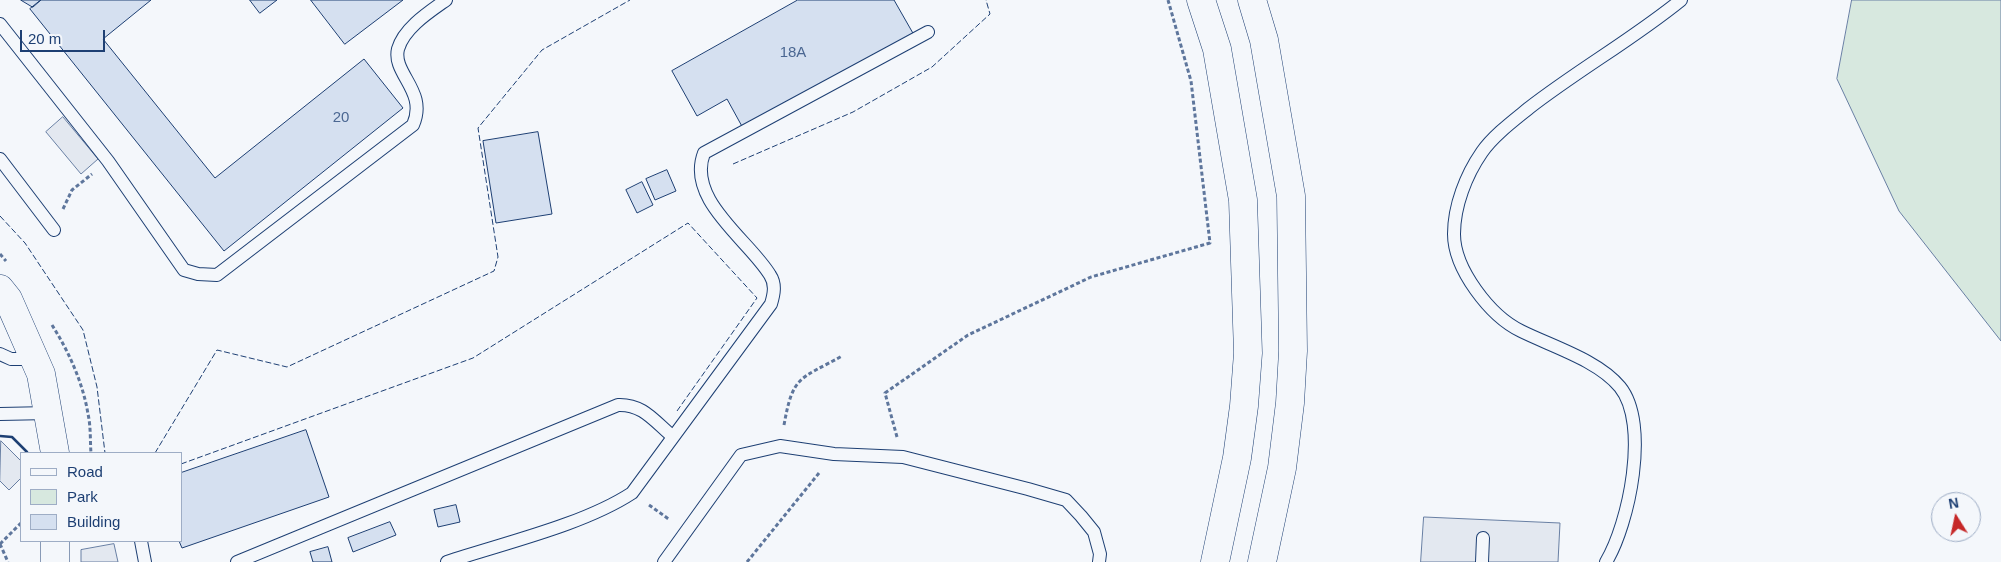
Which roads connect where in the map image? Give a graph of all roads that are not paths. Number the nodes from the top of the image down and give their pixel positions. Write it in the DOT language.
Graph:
graph roads {
  1 [pos="446,0"];
  2 [pos="1201,0"];
  3 [pos="1252,0"];
  4 [pos="1682,0"];
  5 [pos="0,24"];
  6 [pos="928,32"];
  7 [pos="0,160"];
  8 [pos="54,230"];
  9 [pos="0,289"];
  10 [pos="0,354"];
  11 [pos="35,359"];
  12 [pos="49,413"];
  13 [pos="0,414"];
  14 [pos="672,436"];
  15 [pos="55,452"];
  16 [pos="1484,538"];
  17 [pos="56,542"];
  18 [pos="140,542"];
  19 [pos="55,562"];
  20 [pos="145,562"];
  21 [pos="237,562"];
  22 [pos="447,562"];
  23 [pos="664,562"];
  24 [pos="1099,562"];
  25 [pos="1215,562"];
  26 [pos="1262,562"];
  27 [pos="1482,562"];
  28 [pos="1606,562"];
  1 -- 5 [label="lane"];
  2 -- 25 [label="main road"];
  3 -- 26 [label="main road"];
  4 -- 28 [label="lane"];
  6 -- 14 [label="lane"];
  7 -- 8 [label="lane"];
  9 -- 11 [label="main road"];
  10 -- 11 [label="lane"];
  11 -- 12 [label="main road"];
  12 -- 13 [label="lane"];
  12 -- 15 [label="main road"];
  14 -- 21 [label="lane"];
  14 -- 22 [label="lane"];
  16 -- 27 [label="lane"];
  17 -- 19 [label="main road"];
  18 -- 20 [label="lane"];
  23 -- 24 [label="lane"];
}
